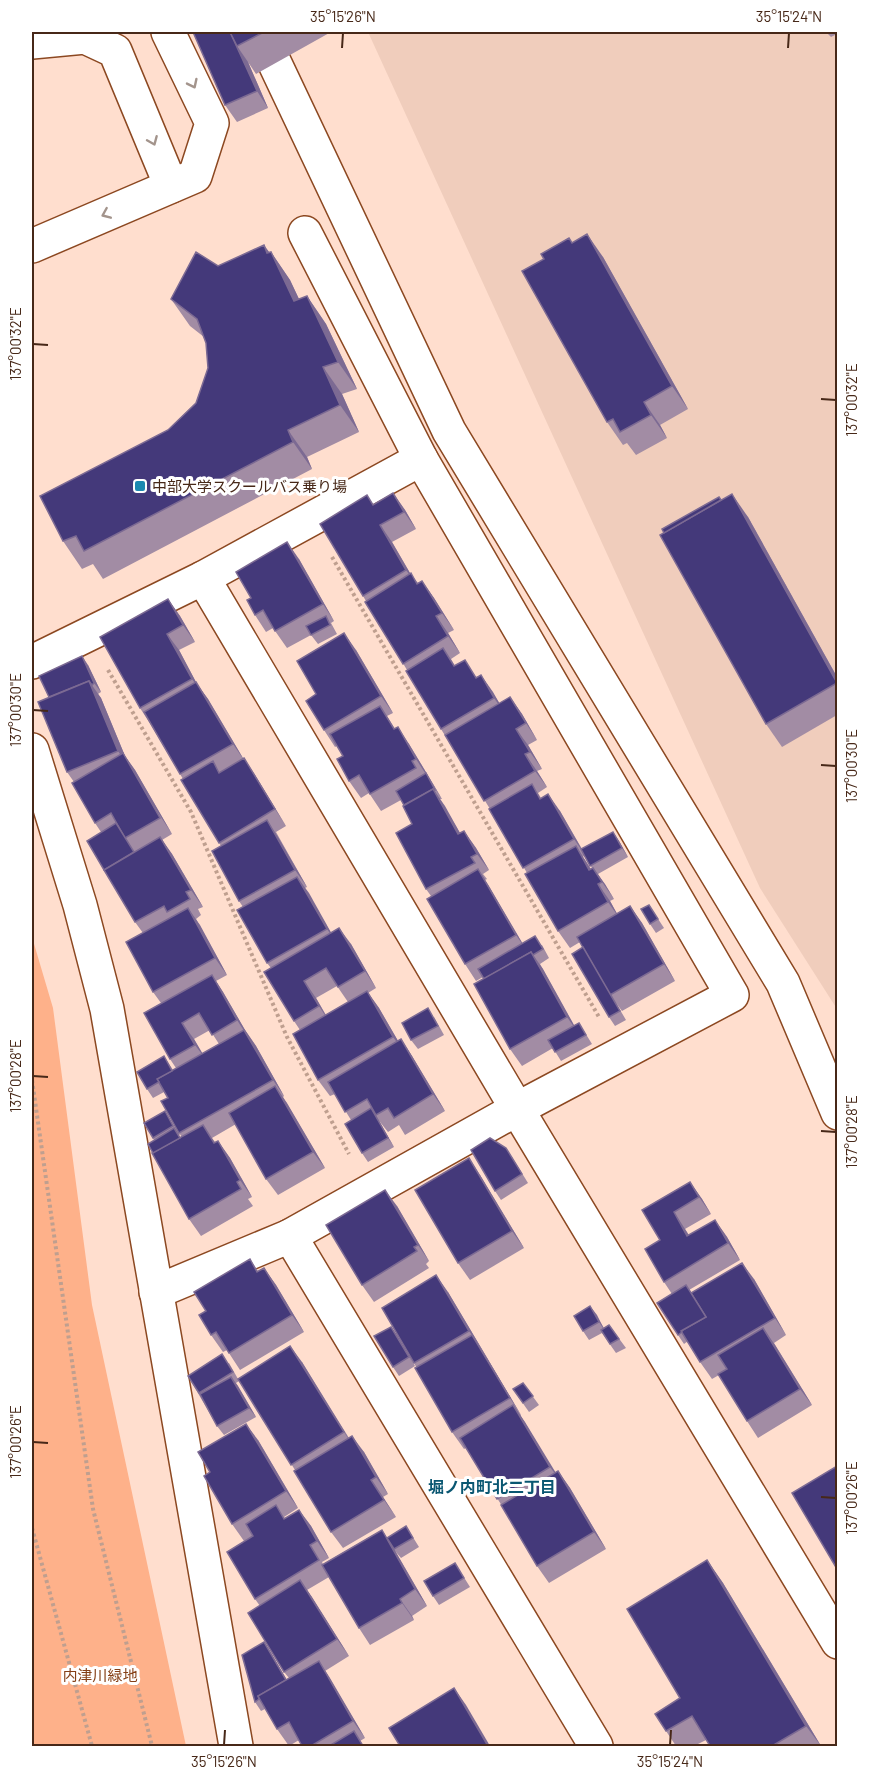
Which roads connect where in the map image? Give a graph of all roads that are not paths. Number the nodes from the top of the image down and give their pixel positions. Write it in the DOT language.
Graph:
graph roads {
  1 [pos="168,32"];
  2 [pos="260,32"];
  3 [pos="110,41"];
  4 [pos="32,42"];
  5 [pos="171,186"];
  6 [pos="305,233"];
  7 [pos="32,246"];
  8 [pos="421,459"];
  9 [pos="203,578"];
  10 [pos="32,662"];
  11 [pos="32,750"];
  12 [pos="517,1109"];
  13 [pos="837,1113"];
  14 [pos="290,1236"];
  15 [pos="156,1292"];
  16 [pos="837,1642"];
  17 [pos="236,1746"];
  18 [pos="596,1746"];
  1 -- 5 [label="street, one-way"];
  2 -- 13 [label="street"];
  3 -- 4 [label="street"];
  3 -- 5 [label="street, one-way"];
  5 -- 7 [label="street, one-way"];
  6 -- 8 [label="street"];
  8 -- 9 [label="street"];
  8 -- 12 [label="street"];
  9 -- 10 [label="street"];
  9 -- 12 [label="street"];
  11 -- 15 [label="street"];
  12 -- 14 [label="street"];
  12 -- 16 [label="street"];
  14 -- 15 [label="street"];
  14 -- 18 [label="street"];
  15 -- 17 [label="street"];
}
